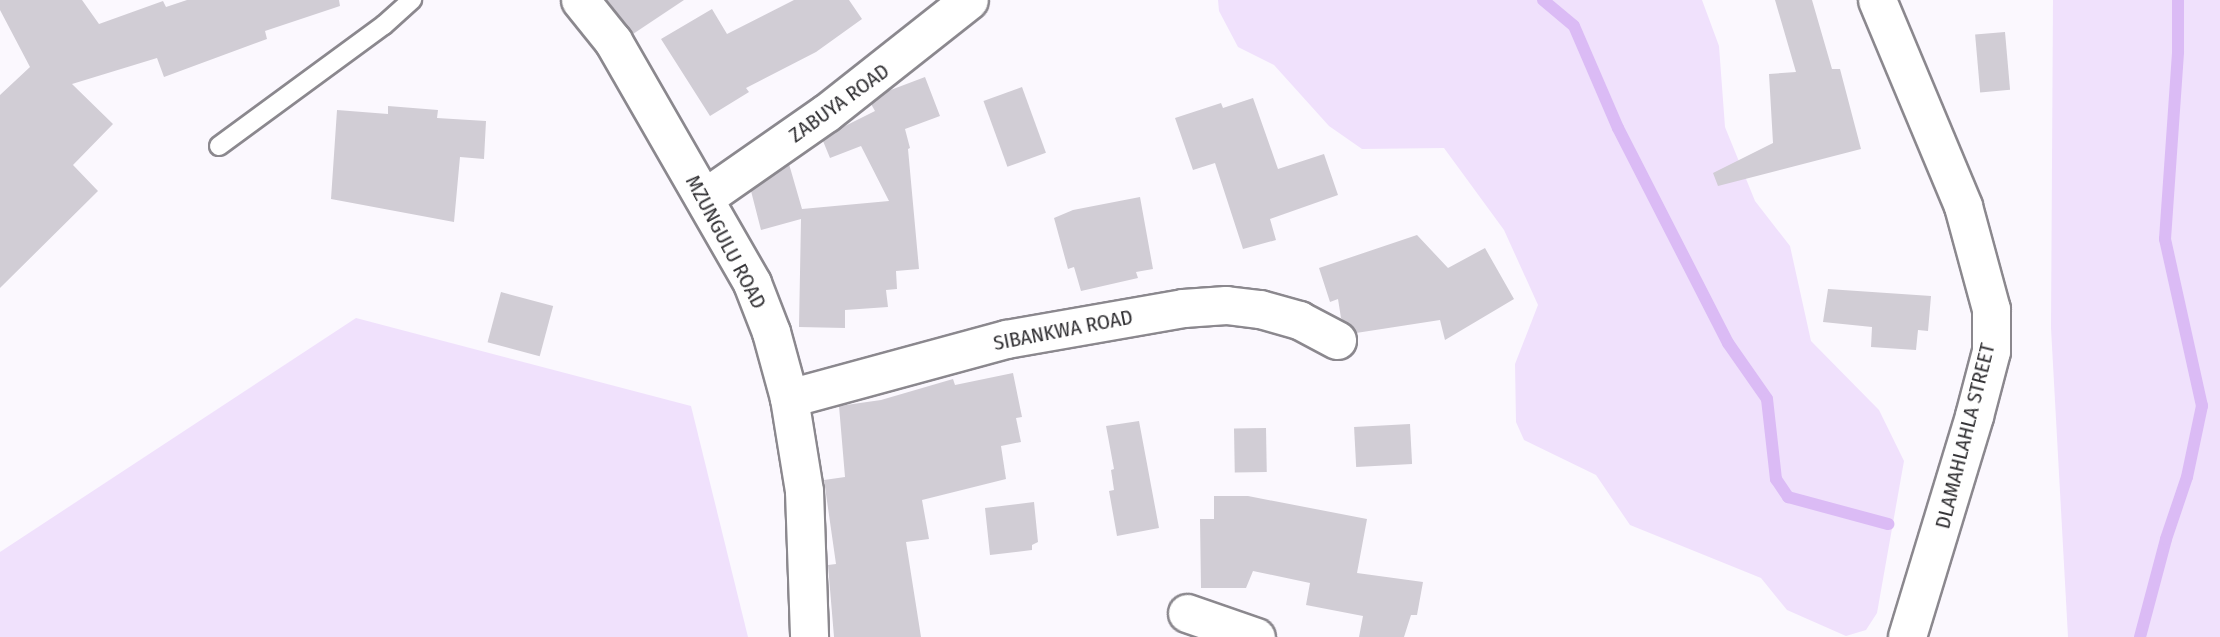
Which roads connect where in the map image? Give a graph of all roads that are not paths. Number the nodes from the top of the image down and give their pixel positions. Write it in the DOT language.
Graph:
graph roads {
  1 [pos="412,0"];
  2 [pos="580,0"];
  3 [pos="969,0"];
  4 [pos="1877,0"];
  5 [pos="219,146"];
  6 [pos="704,198"];
  7 [pos="1337,340"];
  8 [pos="789,398"];
  9 [pos="1187,613"];
  10 [pos="809,637"];
  11 [pos="1256,637"];
  12 [pos="1907,637"];
  1 -- 5 [label="lane"];
  2 -- 6 [label="street, MZUNGULU ROAD"];
  3 -- 6 [label="street, ZABUYA ROAD"];
  4 -- 12 [label="street, DLAMAHLAHLA STREET"];
  6 -- 8 [label="street, MZUNGULU ROAD"];
  7 -- 8 [label="street, SIBANKWA ROAD"];
  8 -- 10 [label="street, MZUNGULU ROAD"];
  9 -- 11 [label="street"];
}
